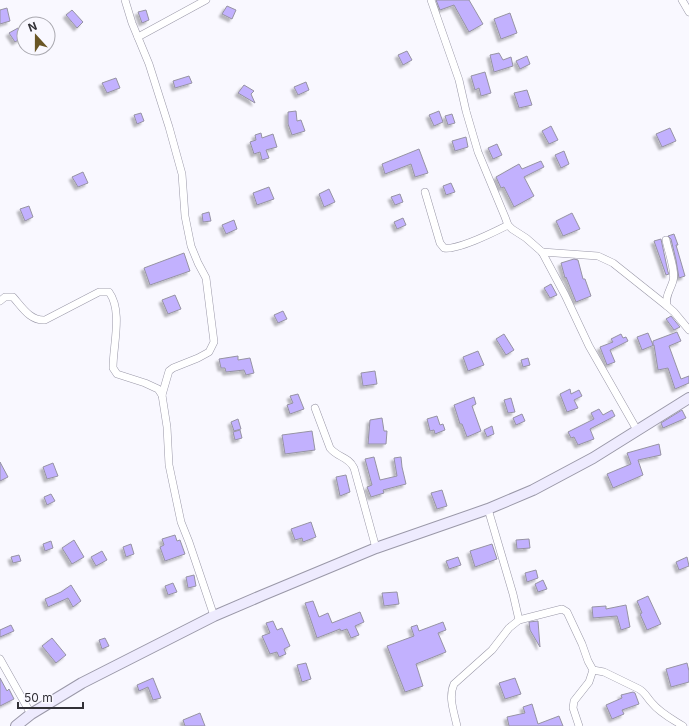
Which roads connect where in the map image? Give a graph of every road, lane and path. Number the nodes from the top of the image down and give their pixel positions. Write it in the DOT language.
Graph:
graph roads {
  1 [pos="125,0"];
  2 [pos="206,0"];
  3 [pos="431,0"];
  4 [pos="682,0"];
  5 [pos="689,12"];
  6 [pos="138,36"];
  7 [pos="425,192"];
  8 [pos="508,225"];
  9 [pos="666,240"];
  10 [pos="542,252"];
  11 [pos="0,301"];
  12 [pos="666,306"];
  13 [pos="689,330"];
  14 [pos="162,395"];
  15 [pos="689,398"];
  16 [pos="315,408"];
  17 [pos="637,430"];
  18 [pos="488,509"];
  19 [pos="376,548"];
  20 [pos="214,616"];
  21 [pos="519,620"];
  22 [pos="0,659"];
  23 [pos="593,670"];
  24 [pos="31,714"];
  25 [pos="16,726"];
  26 [pos="457,726"];
  27 [pos="579,726"];
  28 [pos="683,726"];
  1 -- 6 [label="street"];
  2 -- 6 [label="street"];
  3 -- 8 [label="street"];
  4 -- 5 [label="street"];
  6 -- 14 [label="street"];
  7 -- 8 [label="street"];
  8 -- 10 [label="street"];
  9 -- 12 [label="street"];
  10 -- 12 [label="street"];
  10 -- 17 [label="street"];
  11 -- 14 [label="street"];
  12 -- 13 [label="street"];
  14 -- 20 [label="street"];
  15 -- 17 [label="main road"];
  16 -- 19 [label="street"];
  17 -- 18 [label="main road"];
  18 -- 19 [label="main road"];
  18 -- 21 [label="street"];
  19 -- 20 [label="main road"];
  20 -- 24 [label="main road"];
  21 -- 23 [label="street"];
  21 -- 26 [label="street"];
  22 -- 24 [label="street"];
  23 -- 27 [label="street"];
  23 -- 28 [label="street"];
  24 -- 25 [label="main road"];
}
